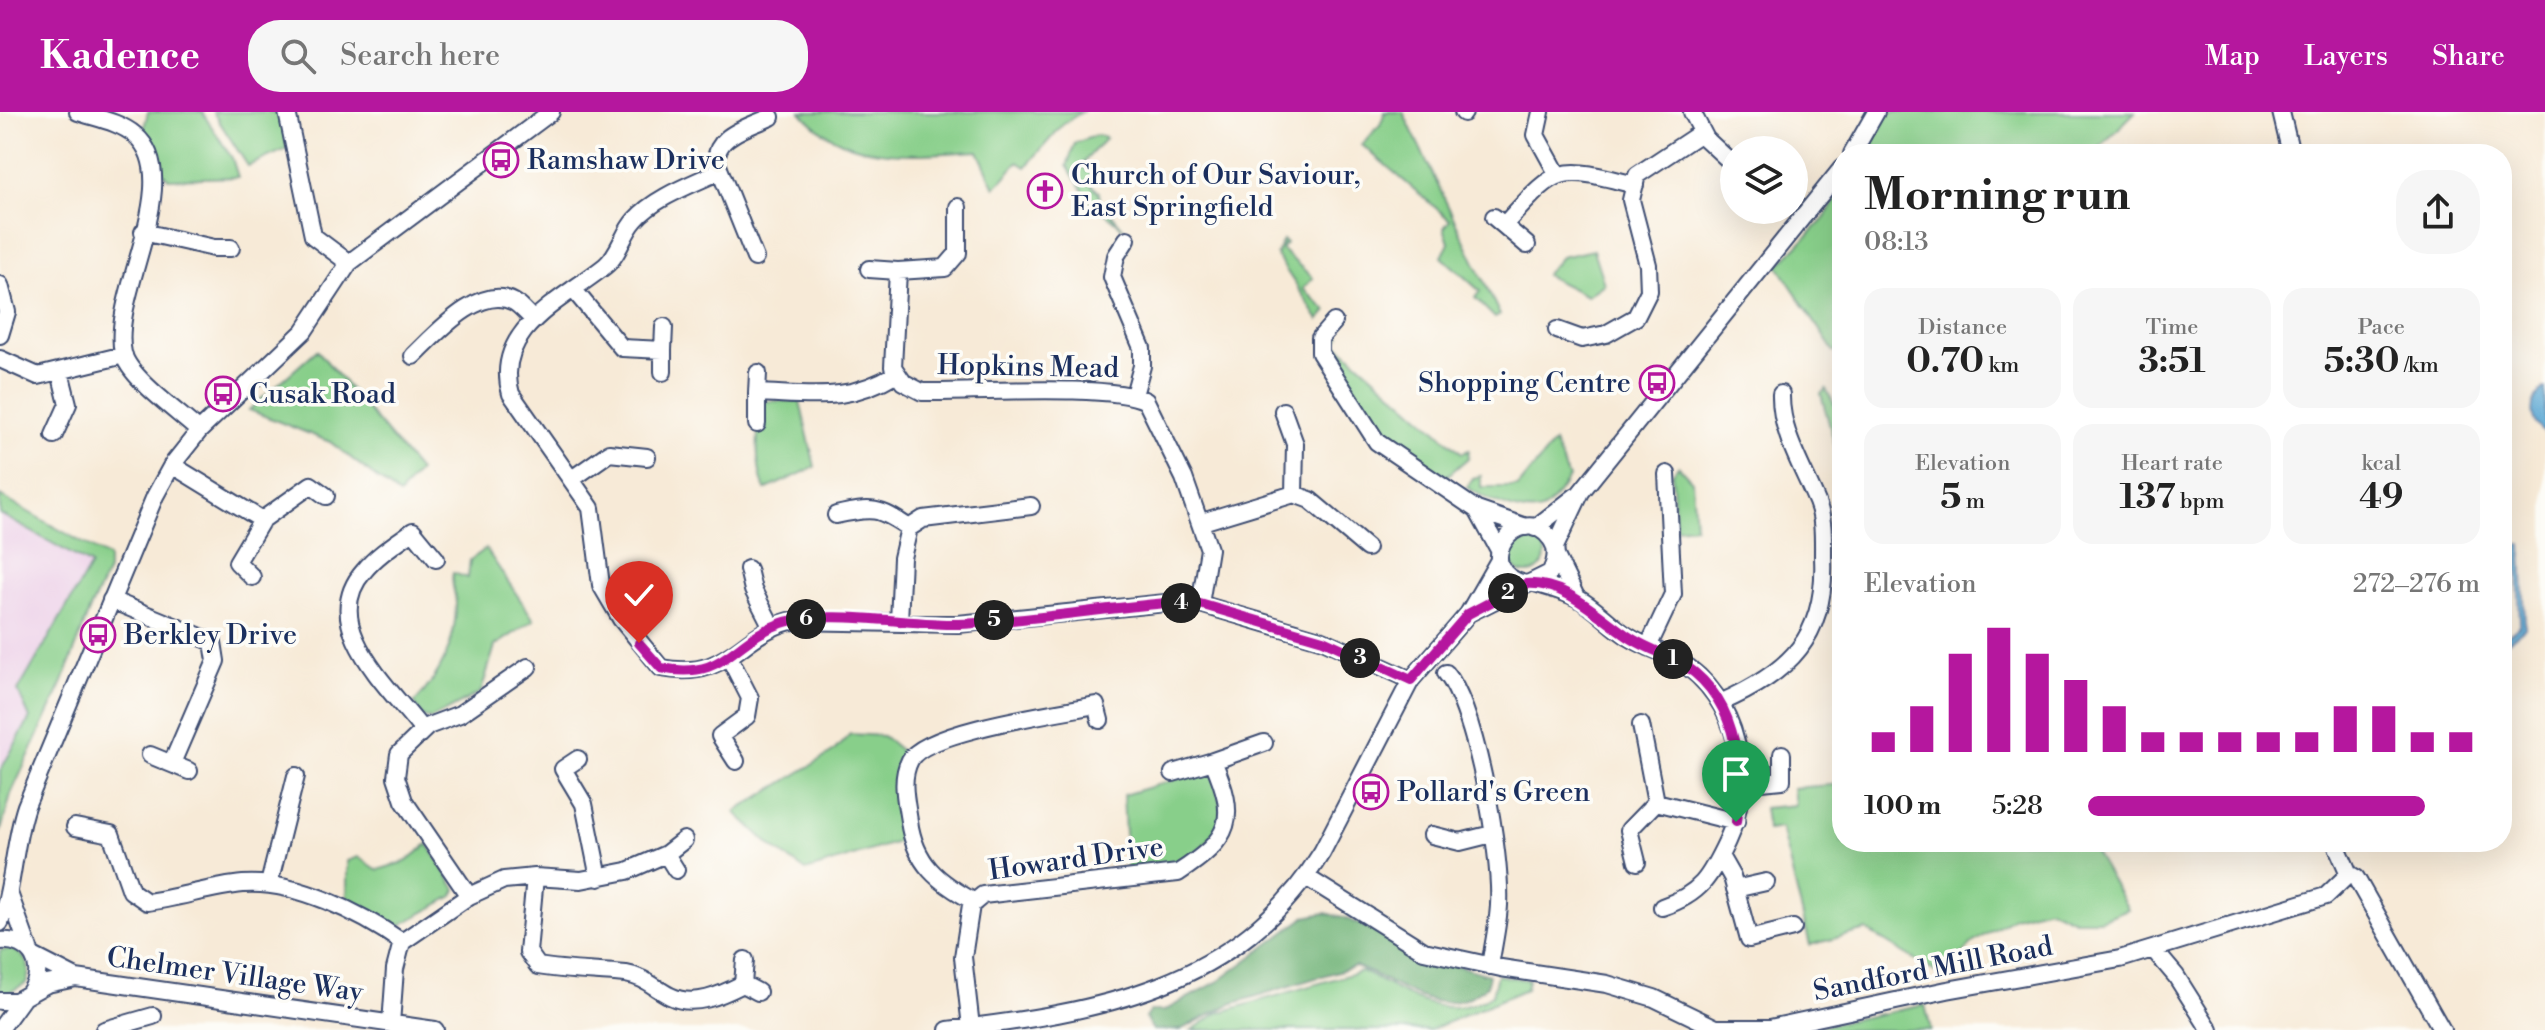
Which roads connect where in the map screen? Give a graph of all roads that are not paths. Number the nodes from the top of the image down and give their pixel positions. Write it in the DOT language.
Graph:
graph roads {
  1 [pos="78,112"];
  2 [pos="287,112"];
  3 [pos="550,112"];
  4 [pos="1541,112"];
  5 [pos="1692,112"];
  6 [pos="1876,112"];
  7 [pos="2281,112"];
  8 [pos="771,117"];
  9 [pos="1702,132"];
  10 [pos="1858,144"];
  11 [pos="2289,144"];
  12 [pos="1720,151"];
  13 [pos="720,171"];
  14 [pos="1558,175"];
  15 [pos="1832,179"];
  16 [pos="1635,185"];
  17 [pos="1808,204"];
  18 [pos="958,207"];
  19 [pos="1792,224"];
  20 [pos="143,232"];
  21 [pos="1127,239"];
  22 [pos="1527,245"];
  23 [pos="231,248"];
  24 [pos="755,258"];
  25 [pos="349,263"];
  26 [pos="869,269"];
  27 [pos="898,271"];
  28 [pos="0,285"];
  29 [pos="573,289"];
  30 [pos="533,319"];
  31 [pos="1334,322"];
  32 [pos="664,327"];
  33 [pos="1557,330"];
  34 [pos="0,335"];
  35 [pos="663,350"];
  36 [pos="124,355"];
  37 [pos="413,356"];
  38 [pos="0,359"];
  39 [pos="60,372"];
  40 [pos="663,372"];
  41 [pos="758,373"];
  42 [pos="897,373"];
  43 [pos="757,393"];
  44 [pos="1781,394"];
  45 [pos="1134,395"];
  46 [pos="1283,411"];
  47 [pos="757,424"];
  48 [pos="199,431"];
  49 [pos="54,435"];
  50 [pos="647,457"];
  51 [pos="172,465"];
  52 [pos="1667,474"];
  53 [pos="572,479"];
  54 [pos="1581,492"];
  55 [pos="1294,494"];
  56 [pos="326,496"];
  57 [pos="1031,506"];
  58 [pos="1477,510"];
  59 [pos="836,515"];
  60 [pos="262,520"];
  61 [pos="1202,522"];
  62 [pos="1531,527"];
  63 [pos="909,528"];
  64 [pos="1367,548"];
  65 [pos="1555,551"];
  66 [pos="1499,555"];
  67 [pos="436,559"];
  68 [pos="748,569"];
  69 [pos="252,577"];
  70 [pos="1530,583"];
  71 [pos="1576,597"];
  72 [pos="111,600"];
  73 [pos="1200,604"];
  74 [pos="1468,614"];
  75 [pos="899,621"];
  76 [pos="772,627"];
  77 [pos="1648,647"];
  78 [pos="729,657"];
  79 [pos="528,667"];
  80 [pos="1446,673"];
  81 [pos="1411,680"];
  82 [pos="1720,703"];
  83 [pos="1100,720"];
  84 [pos="1641,725"];
  85 [pos="423,731"];
  86 [pos="1264,743"];
  87 [pos="1782,754"];
  88 [pos="150,755"];
  89 [pos="578,759"];
  90 [pos="736,761"];
  91 [pos="1213,761"];
  92 [pos="172,763"];
  93 [pos="189,771"];
  94 [pos="1173,773"];
  95 [pos="296,776"];
  96 [pos="1741,784"];
  97 [pos="1656,802"];
  98 [pos="1736,822"];
  99 [pos="75,827"];
  100 [pos="1492,834"];
  101 [pos="1432,835"];
  102 [pos="684,840"];
  103 [pos="2339,852"];
  104 [pos="666,854"];
  105 [pos="1720,856"];
  106 [pos="1637,862"];
  107 [pos="676,870"];
  108 [pos="2349,874"];
  109 [pos="535,877"];
  110 [pos="1306,877"];
  111 [pos="599,878"];
  112 [pos="1766,882"];
  113 [pos="269,884"];
  114 [pos="1735,889"];
  115 [pos="9,893"];
  116 [pos="469,896"];
  117 [pos="975,902"];
  118 [pos="1662,907"];
  119 [pos="0,923"];
  120 [pos="1793,928"];
  121 [pos="0,941"];
  122 [pos="402,942"];
  123 [pos="2154,950"];
  124 [pos="32,953"];
  125 [pos="745,960"];
  126 [pos="1490,966"];
  127 [pos="76,978"];
  128 [pos="27,995"];
  129 [pos="0,1001"];
  130 [pos="153,1016"];
  131 [pos="391,1024"];
  132 [pos="971,1027"];
  133 [pos="0,1028"];
  134 [pos="104,1030"];
  135 [pos="435,1030"];
  136 [pos="948,1030"];
  137 [pos="2210,1030"];
  138 [pos="2442,1030"];
  1 -- 20 [label="street"];
  2 -- 25 [label="street"];
  3 -- 25 [label="street"];
  4 -- 14 [label="street"];
  5 -- 9 [label="street"];
  6 -- 10 [label="street"];
  7 -- 11 [label="street"];
  8 -- 13 [label="street"];
  9 -- 12 [label="street"];
  9 -- 16 [label="street"];
  13 -- 24 [label="street"];
  13 -- 29 [label="street"];
  14 -- 16 [label="street"];
  14 -- 22 [label="street"];
  15 -- 17 [label="street"];
  16 -- 33 [label="street"];
  18 -- 27 [label="street"];
  19 -- 54 [label="street"];
  20 -- 23 [label="street"];
  20 -- 36 [label="street"];
  21 -- 45 [label="street"];
  25 -- 48 [label="street"];
  26 -- 27 [label="street"];
  27 -- 42 [label="street, Hopkins Mead"];
  28 -- 34 [label="street"];
  29 -- 30 [label="street"];
  29 -- 35 [label="street"];
  30 -- 37 [label="street"];
  30 -- 53 [label="street"];
  31 -- 58 [label="street"];
  32 -- 35 [label="street"];
  35 -- 40 [label="street"];
  36 -- 39 [label="street"];
  36 -- 48 [label="street"];
  38 -- 39 [label="street"];
  39 -- 49 [label="street"];
  41 -- 43 [label="street"];
  42 -- 43 [label="street"];
  42 -- 45 [label="street, Hopkins Mead"];
  43 -- 47 [label="street"];
  44 -- 82 [label="street"];
  45 -- 61 [label="street, Hopkins Mead"];
  46 -- 55 [label="street"];
  48 -- 51 [label="street"];
  50 -- 53 [label="street"];
  51 -- 60 [label="street"];
  51 -- 72 [label="street"];
  52 -- 77 [label="street"];
  53 -- 78 [label="street"];
  54 -- 62 [label="street"];
  54 -- 65 [label="street"];
  55 -- 61 [label="street"];
  55 -- 64 [label="street"];
  56 -- 60 [label="street"];
  57 -- 63 [label="street"];
  58 -- 62 [label="street"];
  58 -- 66 [label="street"];
  59 -- 63 [label="street"];
  60 -- 69 [label="street"];
  61 -- 73 [label="street, Hopkins Mead"];
  62 -- 65 [label="street"];
  62 -- 66 [label="street"];
  63 -- 75 [label="street"];
  65 -- 70 [label="street"];
  65 -- 71 [label="street"];
  66 -- 70 [label="street"];
  66 -- 74 [label="street"];
  67 -- 85 [label="street"];
  68 -- 76 [label="street"];
  70 -- 71 [label="street"];
  70 -- 74 [label="street"];
  71 -- 77 [label="street"];
  72 -- 92 [label="street"];
  72 -- 115 [label="street"];
  73 -- 75 [label="street"];
  73 -- 81 [label="street"];
  74 -- 81 [label="street"];
  75 -- 76 [label="street"];
  76 -- 78 [label="street"];
  77 -- 82 [label="street"];
  78 -- 90 [label="street"];
  79 -- 85 [label="street"];
  80 -- 100 [label="street"];
  81 -- 110 [label="street"];
  82 -- 96 [label="street"];
  83 -- 117 [label="street"];
  84 -- 97 [label="street"];
  85 -- 116 [label="street"];
  86 -- 91 [label="street"];
  87 -- 96 [label="street"];
  88 -- 92 [label="street"];
  89 -- 111 [label="street"];
  91 -- 94 [label="street"];
  91 -- 117 [label="street, Howard Drive"];
  92 -- 93 [label="street"];
  95 -- 113 [label="street"];
  96 -- 98 [label="street"];
  97 -- 98 [label="street"];
  97 -- 106 [label="street"];
  98 -- 105 [label="street"];
  99 -- 113 [label="street"];
  100 -- 101 [label="street"];
  100 -- 126 [label="street"];
  102 -- 104 [label="street"];
  103 -- 108 [label="street"];
  104 -- 107 [label="street"];
  104 -- 111 [label="street"];
  105 -- 114 [label="street"];
  105 -- 118 [label="street"];
  108 -- 123 [label="street, Sandford Mill Road"];
  108 -- 138 [label="street"];
  109 -- 111 [label="street"];
  109 -- 116 [label="street"];
  109 -- 125 [label="street"];
  110 -- 126 [label="street, Sandford Mill Road"];
  110 -- 132 [label="street"];
  112 -- 114 [label="street"];
  113 -- 122 [label="street"];
  114 -- 120 [label="street"];
  115 -- 119 [label="street"];
  115 -- 124 [label="street"];
  116 -- 122 [label="street"];
  117 -- 132 [label="street, Howard Drive"];
  121 -- 124 [label="street, Chelmer Village Way"];
  122 -- 131 [label="street"];
  123 -- 126 [label="street, Sandford Mill Road"];
  123 -- 137 [label="street"];
  124 -- 127 [label="street, Chelmer Village Way"];
  124 -- 128 [label="street"];
  127 -- 128 [label="street, Chelmer Village Way"];
  127 -- 131 [label="street, Chelmer Village Way"];
  128 -- 129 [label="street, Chelmer Village Way"];
  128 -- 133 [label="street"];
  130 -- 134 [label="street"];
  131 -- 135 [label="street, Chelmer Village Way"];
  132 -- 136 [label="street"];
}
